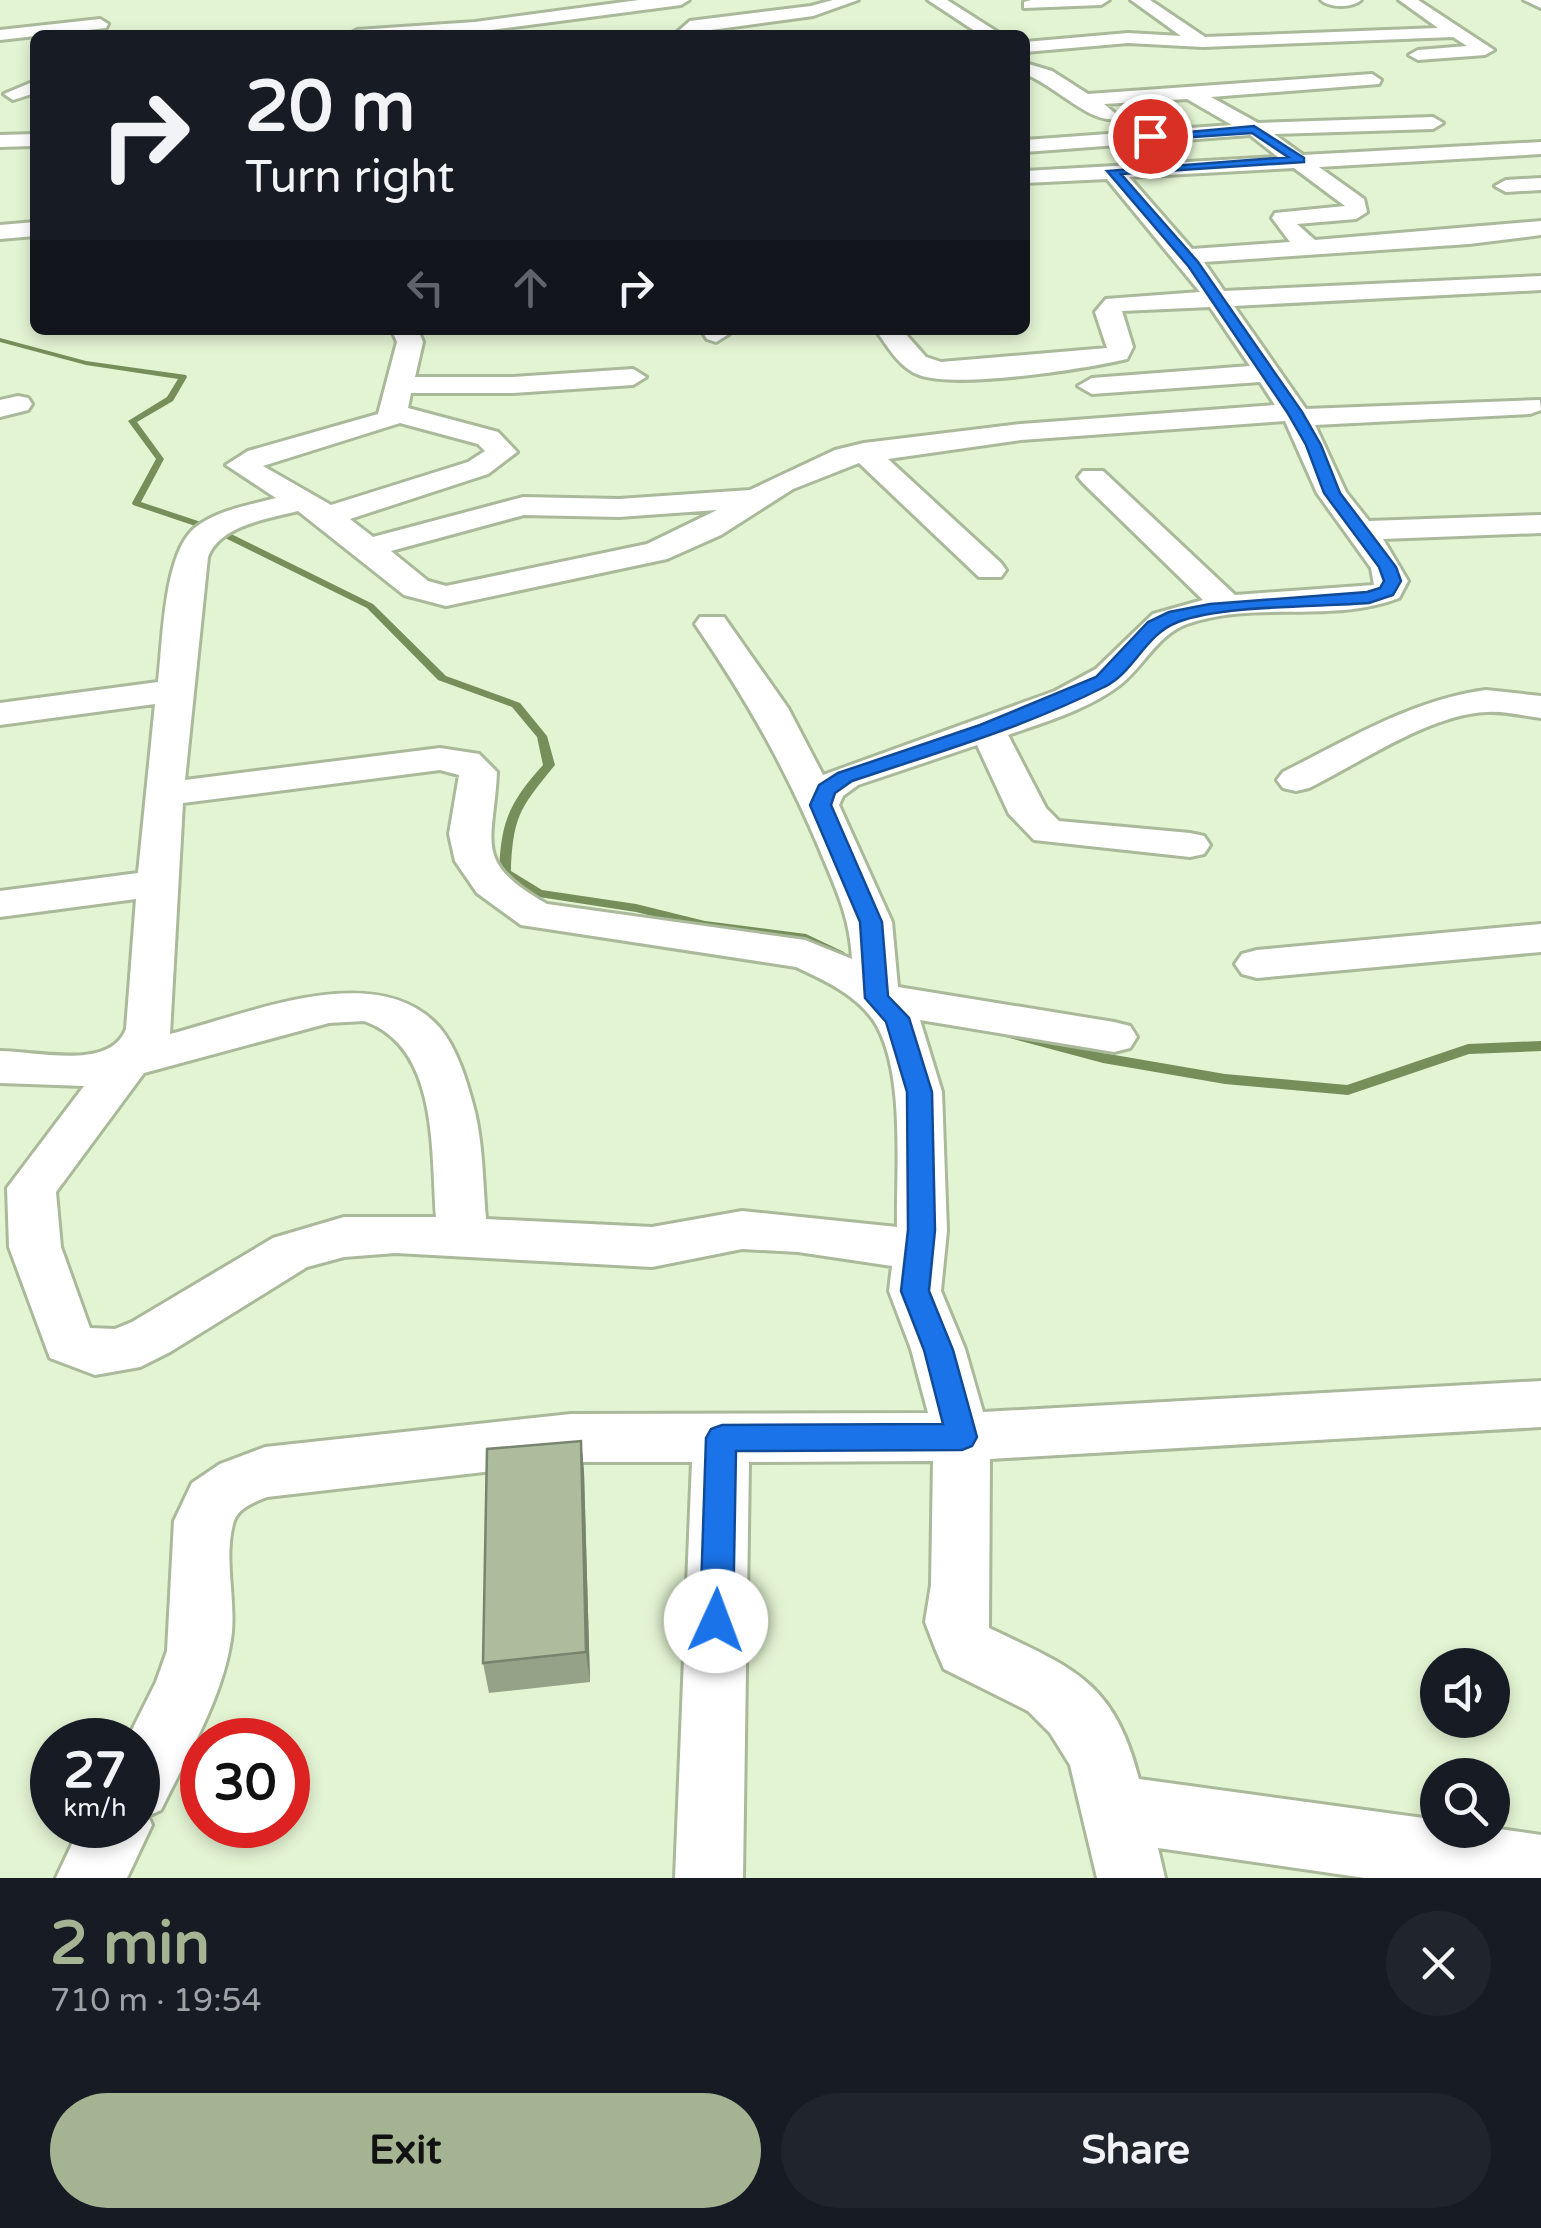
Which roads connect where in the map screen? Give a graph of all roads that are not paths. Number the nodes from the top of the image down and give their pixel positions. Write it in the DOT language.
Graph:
graph roads {
  1 [pos="481,0"];
  2 [pos="681,0"];
  3 [pos="812,0"];
  4 [pos="850,0"];
  5 [pos="936,0"];
  6 [pos="1101,0"];
  7 [pos="1140,0"];
  8 [pos="1330,0"];
  9 [pos="1353,0"];
  10 [pos="1407,0"];
  11 [pos="1532,0"];
  12 [pos="1541,2"];
  13 [pos="1027,3"];
  14 [pos="600,5"];
  15 [pos="76,8"];
  16 [pos="829,8"];
  17 [pos="0,18"];
  18 [pos="1053,19"];
  19 [pos="100,24"];
  20 [pos="846,25"];
  21 [pos="483,28"];
  22 [pos="45,30"];
  23 [pos="447,30"];
  24 [pos="687,30"];
  25 [pos="986,30"];
  26 [pos="30,32"];
  27 [pos="1454,32"];
  28 [pos="0,35"];
  29 [pos="1203,42"];
  30 [pos="1030,47"];
  31 [pos="1409,55"];
  32 [pos="1030,69"];
  33 [pos="1372,80"];
  34 [pos="1281,86"];
  35 [pos="30,89"];
  36 [pos="1189,92"];
  37 [pos="13,94"];
  38 [pos="1085,100"];
  39 [pos="1432,123"];
  40 [pos="1254,129"];
  41 [pos="1141,137"];
  42 [pos="30,140"];
  43 [pos="0,141"];
  44 [pos="1030,146"];
  45 [pos="1541,148"];
  46 [pos="1300,160"];
  47 [pos="1112,171"];
  48 [pos="1030,172"];
  49 [pos="1541,184"];
  50 [pos="1506,186"];
  51 [pos="1137,200"];
  52 [pos="1100,201"];
  53 [pos="1541,228"];
  54 [pos="30,229"];
  55 [pos="0,232"];
  56 [pos="1311,249"];
  57 [pos="1186,256"];
  58 [pos="1541,283"];
  59 [pos="1216,300"];
  60 [pos="406,335"];
  61 [pos="893,335"];
  62 [pos="1267,373"];
  63 [pos="633,377"];
  64 [pos="1092,386"];
  65 [pos="395,399"];
  66 [pos="1530,406"];
  67 [pos="1296,415"];
  68 [pos="864,452"];
  69 [pos="1093,477"];
  70 [pos="758,498"];
  71 [pos="315,508"];
  72 [pos="1541,524"];
  73 [pos="1358,532"];
  74 [pos="368,548"];
  75 [pos="990,570"];
  76 [pos="1229,608"];
  77 [pos="712,624"];
  78 [pos="174,691"];
  79 [pos="1541,707"];
  80 [pos="0,714"];
  81 [pos="987,729"];
  82 [pos="1296,780"];
  83 [pos="164,794"];
  84 [pos="820,805"];
  85 [pos="1190,845"];
  86 [pos="158,883"];
  87 [pos="0,904"];
  88 [pos="1541,938"];
  89 [pos="1257,964"];
  90 [pos="876,998"];
  91 [pos="1114,1037"];
  92 [pos="128,1062"];
  93 [pos="0,1067"];
  94 [pos="462,1238"];
  95 [pos="920,1250"];
  96 [pos="1541,1404"];
  97 [pos="962,1437"];
  98 [pos="722,1438"];
  99 [pos="160,1737"];
  100 [pos="1117,1809"];
  101 [pos="106,1848"];
  102 [pos="1541,1868"];
  103 [pos="90,1878"];
  104 [pos="709,1878"];
  105 [pos="1131,1878"];
  1 -- 21 [label="street"];
  2 -- 14 [label="street"];
  3 -- 16 [label="street"];
  4 -- 16 [label="street"];
  5 -- 25 [label="street"];
  6 -- 13 [label="street"];
  7 -- 29 [label="street"];
  8 -- 9 [label="street"];
  10 -- 27 [label="street"];
  11 -- 12 [label="street"];
  13 -- 18 [label="street"];
  14 -- 21 [label="street"];
  15 -- 17 [label="street"];
  16 -- 20 [label="street"];
  16 -- 24 [label="street"];
  19 -- 22 [label="street"];
  21 -- 23 [label="street"];
  26 -- 28 [label="street"];
  27 -- 29 [label="street"];
  27 -- 31 [label="street"];
  29 -- 30 [label="street"];
  29 -- 34 [label="street"];
  32 -- 38 [label="street"];
  33 -- 34 [label="street"];
  34 -- 36 [label="street"];
  35 -- 37 [label="street"];
  36 -- 38 [label="street"];
  36 -- 40 [label="street"];
  38 -- 41 [label="street"];
  39 -- 40 [label="street"];
  40 -- 41 [label="street"];
  40 -- 46 [label="street"];
  41 -- 44 [label="street"];
  42 -- 43 [label="street"];
  45 -- 46 [label="street"];
  46 -- 47 [label="street"];
  46 -- 56 [label="street"];
  47 -- 48 [label="street"];
  47 -- 51 [label="street"];
  49 -- 50 [label="street"];
  51 -- 52 [label="street"];
  51 -- 57 [label="street"];
  53 -- 56 [label="street"];
  54 -- 55 [label="street"];
  56 -- 57 [label="street"];
  57 -- 59 [label="street"];
  58 -- 59 [label="street"];
  59 -- 61 [label="street"];
  59 -- 62 [label="street"];
  60 -- 65 [label="street"];
  62 -- 64 [label="street"];
  62 -- 67 [label="street"];
  63 -- 65 [label="street"];
  65 -- 71 [label="street"];
  65 -- 71 [label="street"];
  66 -- 67 [label="street"];
  67 -- 68 [label="street"];
  67 -- 73 [label="street"];
  68 -- 70 [label="street"];
  68 -- 75 [label="street"];
  69 -- 76 [label="street"];
  70 -- 74 [label="street"];
  70 -- 74 [label="street"];
  71 -- 74 [label="street"];
  71 -- 78 [label="street"];
  72 -- 73 [label="street"];
  73 -- 76 [label="street"];
  76 -- 81 [label="street"];
  77 -- 84 [label="street"];
  78 -- 80 [label="street"];
  78 -- 83 [label="street"];
  79 -- 82 [label="street"];
  81 -- 84 [label="street"];
  81 -- 85 [label="street"];
  83 -- 86 [label="street"];
  83 -- 90 [label="street"];
  84 -- 90 [label="street"];
  86 -- 87 [label="street"];
  86 -- 92 [label="street"];
  88 -- 89 [label="street"];
  90 -- 91 [label="street"];
  90 -- 95 [label="street"];
  92 -- 93 [label="street"];
  92 -- 94 [label="street"];
  92 -- 94 [label="street"];
  94 -- 95 [label="street"];
  95 -- 97 [label="street"];
  96 -- 97 [label="street"];
  97 -- 98 [label="street"];
  97 -- 100 [label="street"];
  98 -- 99 [label="street"];
  98 -- 104 [label="street"];
  100 -- 102 [label="street"];
  100 -- 105 [label="street"];
  101 -- 103 [label="street"];
}
